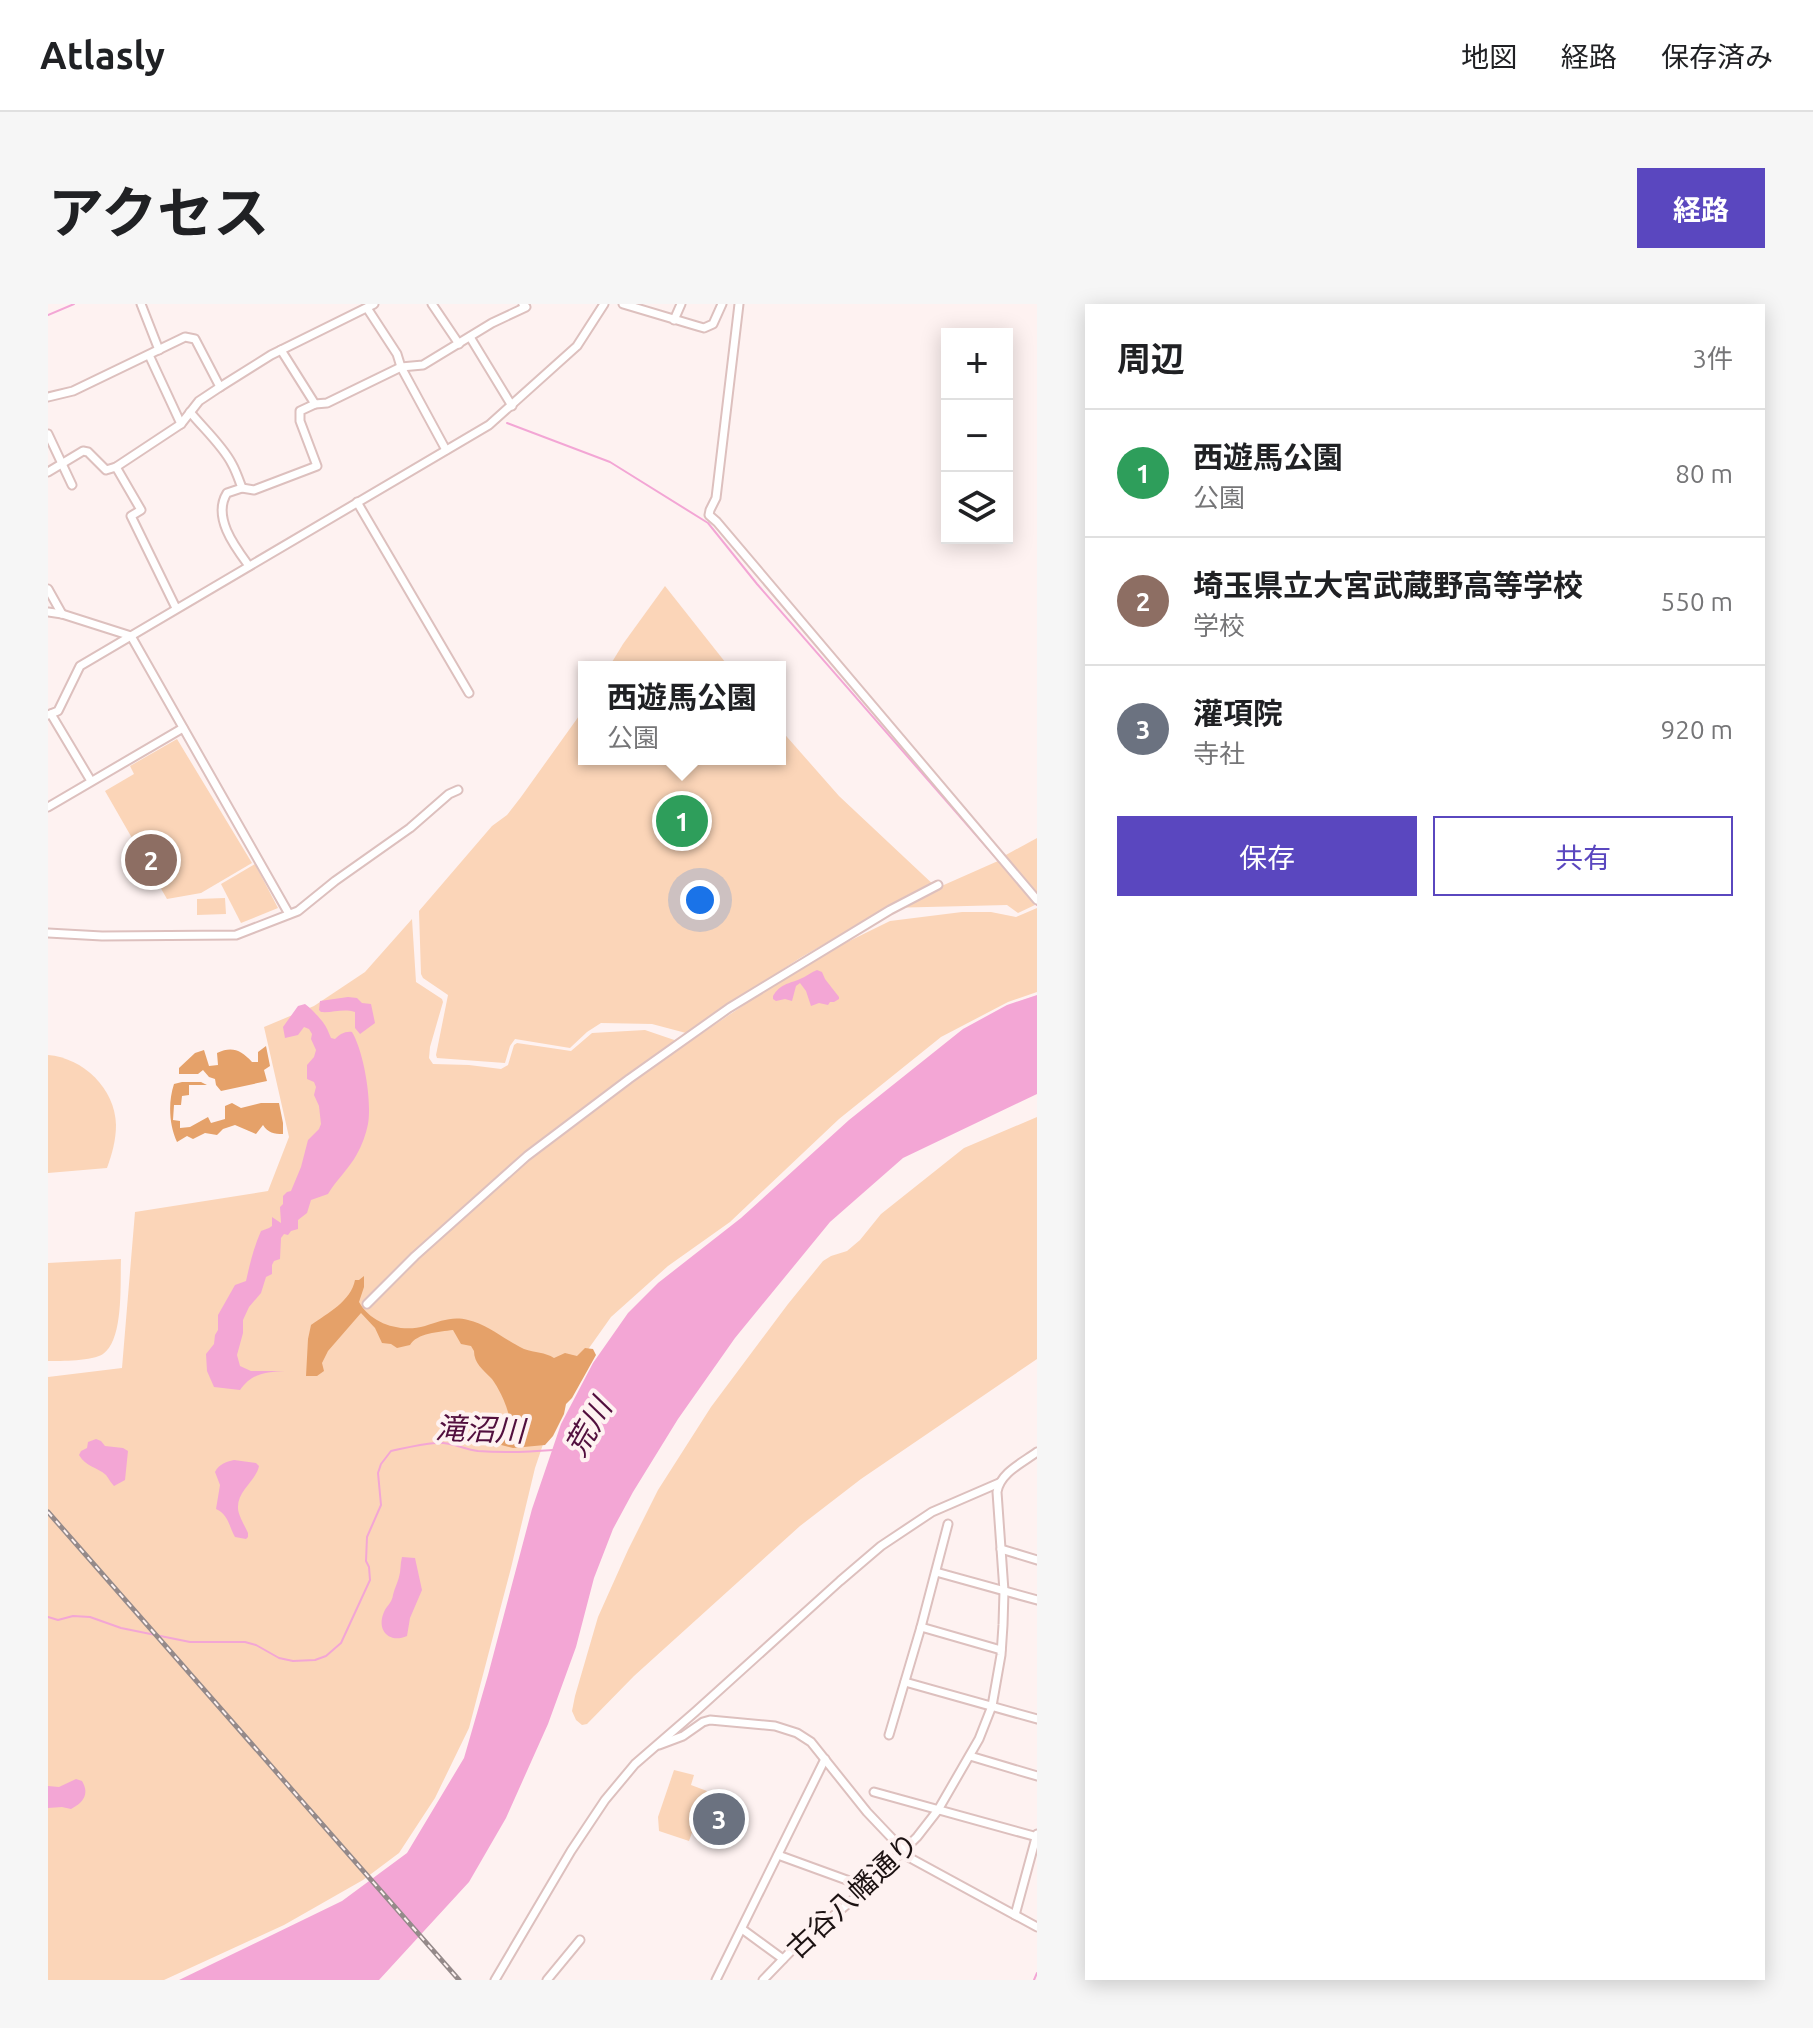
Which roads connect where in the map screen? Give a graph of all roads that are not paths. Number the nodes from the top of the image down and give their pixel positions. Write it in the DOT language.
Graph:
graph roads {
  1 [pos="141,304"];
  2 [pos="432,304"];
  3 [pos="523,304"];
  4 [pos="604,304"];
  5 [pos="623,304"];
  6 [pos="681,304"];
  7 [pos="722,304"];
  8 [pos="739,304"];
  9 [pos="370,306"];
  10 [pos="674,320"];
  11 [pos="470,337"];
  12 [pos="459,344"];
  13 [pos="159,350"];
  14 [pos="281,350"];
  15 [pos="149,355"];
  16 [pos="401,367"];
  17 [pos="220,387"];
  18 [pos="48,397"];
  19 [pos="315,404"];
  20 [pos="512,406"];
  21 [pos="190,412"];
  22 [pos="181,424"];
  23 [pos="48,434"];
  24 [pos="446,450"];
  25 [pos="62,464"];
  26 [pos="116,467"];
  27 [pos="48,472"];
  28 [pos="72,485"];
  29 [pos="242,488"];
  30 [pos="357,502"];
  31 [pos="249,566"];
  32 [pos="48,589"];
  33 [pos="176,608"];
  34 [pos="48,612"];
  35 [pos="62,614"];
  36 [pos="131,636"];
  37 [pos="469,693"];
  38 [pos="50,715"];
  39 [pos="183,728"];
  40 [pos="91,781"];
  41 [pos="458,790"];
  42 [pos="48,807"];
  43 [pos="938,885"];
  44 [pos="1037,900"];
  45 [pos="289,914"];
  46 [pos="48,933"];
  47 [pos="367,1304"];
  48 [pos="1037,1452"];
  49 [pos="999,1483"];
  50 [pos="948,1524"];
  51 [pos="1001,1549"];
  52 [pos="1037,1560"];
  53 [pos="936,1572"];
  54 [pos="1004,1591"];
  55 [pos="1037,1600"];
  56 [pos="921,1627"];
  57 [pos="1001,1650"];
  58 [pos="905,1682"];
  59 [pos="992,1706"];
  60 [pos="1037,1719"];
  61 [pos="889,1735"];
  62 [pos="657,1746"];
  63 [pos="970,1756"];
  64 [pos="825,1759"];
  65 [pos="1037,1776"];
  66 [pos="874,1792"];
  67 [pos="938,1810"];
  68 [pos="1037,1836"];
  69 [pos="903,1852"];
  70 [pos="778,1855"];
  71 [pos="866,1887"];
  72 [pos="1015,1915"];
  73 [pos="1037,1927"];
  74 [pos="742,1929"];
  75 [pos="580,1940"];
  76 [pos="783,1959"];
  77 [pos="766,1977"];
  78 [pos="495,1980"];
  79 [pos="547,1980"];
  80 [pos="716,1980"];
  81 [pos="776,1980"];
  1 -- 13 [label="street"];
  2 -- 12 [label="street"];
  3 -- 11 [label="street"];
  4 -- 20 [label="street"];
  5 -- 10 [label="street"];
  6 -- 10 [label="street"];
  7 -- 10 [label="street"];
  8 -- 44 [label="street"];
  9 -- 14 [label="street"];
  9 -- 16 [label="street"];
  11 -- 12 [label="street"];
  11 -- 20 [label="street"];
  12 -- 16 [label="street"];
  13 -- 15 [label="street"];
  13 -- 17 [label="street"];
  14 -- 17 [label="street"];
  14 -- 19 [label="street"];
  15 -- 18 [label="street"];
  15 -- 22 [label="street"];
  16 -- 19 [label="street"];
  16 -- 24 [label="street"];
  17 -- 21 [label="street"];
  19 -- 29 [label="street"];
  20 -- 24 [label="street"];
  21 -- 22 [label="street"];
  21 -- 29 [label="street"];
  22 -- 26 [label="street"];
  23 -- 25 [label="street"];
  24 -- 30 [label="street"];
  25 -- 26 [label="street"];
  25 -- 27 [label="street"];
  25 -- 28 [label="street"];
  26 -- 33 [label="street"];
  29 -- 31 [label="street"];
  30 -- 31 [label="street"];
  30 -- 37 [label="street"];
  31 -- 33 [label="street"];
  32 -- 35 [label="street"];
  33 -- 36 [label="street"];
  34 -- 35 [label="street"];
  35 -- 36 [label="street"];
  36 -- 38 [label="street"];
  36 -- 39 [label="street"];
  38 -- 40 [label="street"];
  39 -- 40 [label="street"];
  39 -- 45 [label="street"];
  40 -- 42 [label="street"];
  41 -- 45 [label="street"];
  43 -- 47 [label="street"];
  45 -- 46 [label="street"];
  48 -- 49 [label="street"];
  49 -- 51 [label="street, 古谷八幡通り"];
  49 -- 62 [label="street"];
  50 -- 53 [label="street"];
  51 -- 52 [label="street"];
  51 -- 54 [label="street, 古谷八幡通り"];
  53 -- 54 [label="street"];
  53 -- 56 [label="street"];
  54 -- 55 [label="street"];
  54 -- 57 [label="street, 古谷八幡通り"];
  56 -- 57 [label="street"];
  56 -- 58 [label="street"];
  57 -- 59 [label="street, 古谷八幡通り"];
  58 -- 59 [label="street"];
  58 -- 61 [label="street"];
  59 -- 60 [label="street"];
  59 -- 63 [label="street, 古谷八幡通り"];
  62 -- 64 [label="street"];
  62 -- 78 [label="street"];
  63 -- 65 [label="street"];
  63 -- 67 [label="street, 古谷八幡通り"];
  64 -- 69 [label="street"];
  64 -- 70 [label="street"];
  66 -- 67 [label="street"];
  67 -- 68 [label="street"];
  67 -- 69 [label="street, 古谷八幡通り"];
  68 -- 72 [label="street"];
  69 -- 71 [label="street, 古谷八幡通り"];
  69 -- 72 [label="street"];
  70 -- 71 [label="street"];
  70 -- 74 [label="street"];
  71 -- 76 [label="street, 古谷八幡通り"];
  72 -- 73 [label="street"];
  74 -- 76 [label="street"];
  74 -- 80 [label="street"];
  75 -- 79 [label="street"];
  76 -- 77 [label="street, 古谷八幡通り"];
  77 -- 81 [label="street"];
}
